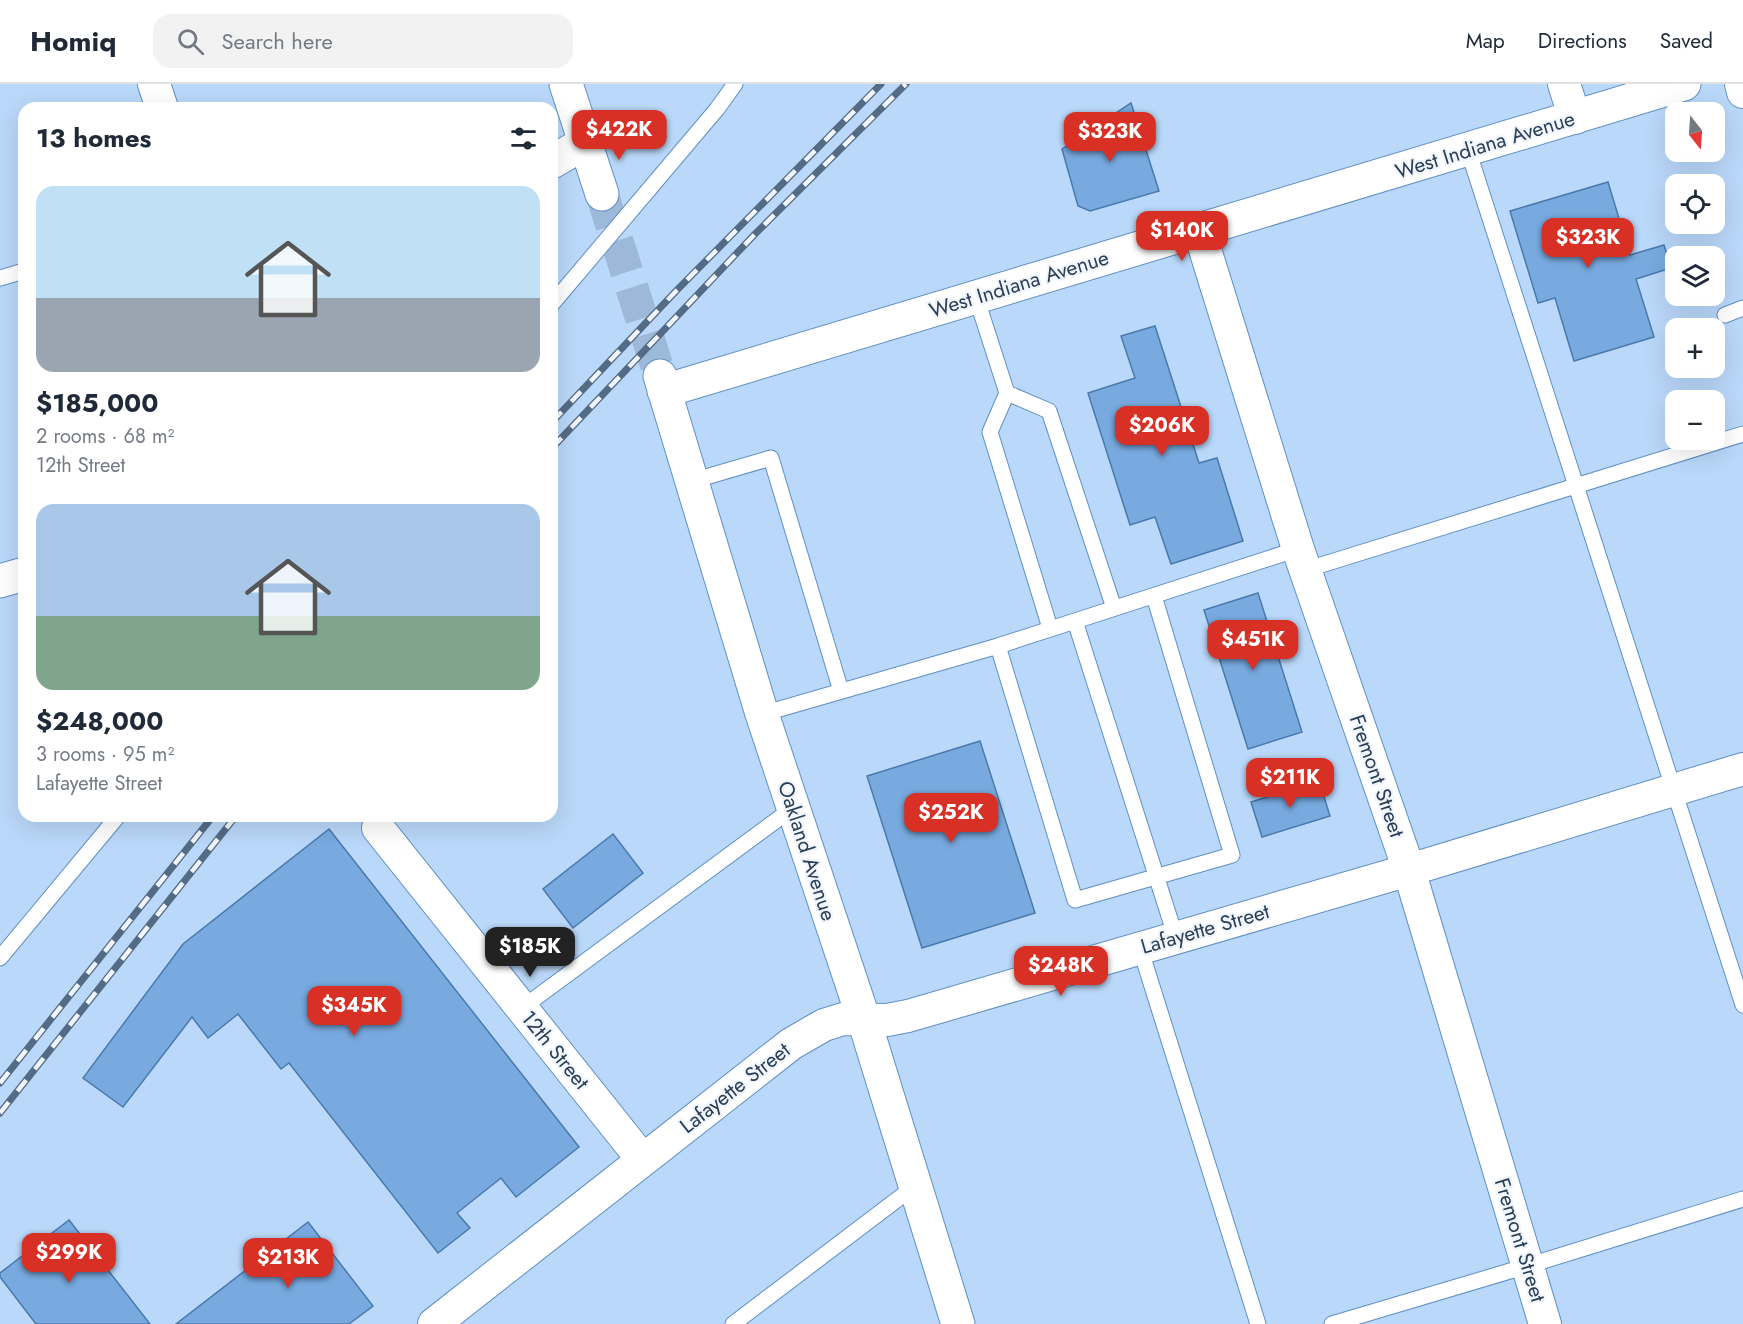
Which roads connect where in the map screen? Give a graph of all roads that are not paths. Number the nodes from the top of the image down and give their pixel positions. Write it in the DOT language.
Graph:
graph roads {
  1 [pos="154,84"];
  2 [pos="566,84"];
  3 [pos="735,84"];
  4 [pos="1564,84"];
  5 [pos="1684,84"];
  6 [pos="1741,84"];
  7 [pos="1743,92"];
  8 [pos="160,102"];
  9 [pos="1575,118"];
  10 [pos="586,142"];
  11 [pos="1468,150"];
  12 [pos="558,158"];
  13 [pos="602,194"];
  14 [pos="1199,230"];
  15 [pos="18,273"];
  16 [pos="0,278"];
  17 [pos="558,297"];
  18 [pos="976,297"];
  19 [pos="1743,308"];
  20 [pos="1725,315"];
  21 [pos="662,383"];
  22 [pos="1007,393"];
  23 [pos="1743,434"];
  24 [pos="692,482"];
  25 [pos="1576,486"];
  26 [pos="1302,560"];
  27 [pos="18,576"];
  28 [pos="0,581"];
  29 [pos="1154,596"];
  30 [pos="1114,608"];
  31 [pos="1076,621"];
  32 [pos="1050,628"];
  33 [pos="998,646"];
  34 [pos="841,691"];
  35 [pos="762,714"];
  36 [pos="1743,769"];
  37 [pos="1673,789"];
  38 [pos="793,808"];
  39 [pos="113,822"];
  40 [pos="378,828"];
  41 [pos="1409,870"];
  42 [pos="1157,878"];
  43 [pos="1176,938"];
  44 [pos="1140,948"];
  45 [pos="0,958"];
  46 [pos="1743,1005"];
  47 [pos="522,1008"];
  48 [pos="864,1020"];
  49 [pos="643,1160"];
  50 [pos="915,1186"];
  51 [pos="1743,1199"];
  52 [pos="1527,1266"];
  53 [pos="434,1324"];
  54 [pos="733,1324"];
  55 [pos="958,1324"];
  56 [pos="1258,1324"];
  57 [pos="1332,1324"];
  58 [pos="1545,1324"];
  1 -- 8 [label="street"];
  2 -- 10 [label="street"];
  3 -- 17 [label="lane"];
  4 -- 9 [label="street"];
  5 -- 9 [label="street, West Indiana Avenue"];
  6 -- 7 [label="street"];
  9 -- 11 [label="street, West Indiana Avenue"];
  10 -- 12 [label="street"];
  10 -- 13 [label="street"];
  11 -- 14 [label="street, West Indiana Avenue"];
  11 -- 25 [label="lane"];
  14 -- 18 [label="street, West Indiana Avenue"];
  14 -- 26 [label="street, Fremont Street"];
  15 -- 16 [label="lane"];
  18 -- 21 [label="street, West Indiana Avenue"];
  18 -- 22 [label="lane"];
  19 -- 20 [label="lane"];
  21 -- 24 [label="street, Oakland Avenue"];
  22 -- 30 [label="lane"];
  22 -- 32 [label="lane"];
  23 -- 25 [label="lane"];
  24 -- 34 [label="lane"];
  24 -- 35 [label="street, Oakland Avenue"];
  25 -- 26 [label="lane"];
  25 -- 37 [label="lane"];
  26 -- 29 [label="lane"];
  26 -- 41 [label="street, Fremont Street"];
  27 -- 28 [label="street"];
  29 -- 30 [label="lane"];
  29 -- 42 [label="lane"];
  30 -- 31 [label="lane"];
  31 -- 32 [label="lane"];
  31 -- 42 [label="lane"];
  32 -- 33 [label="lane"];
  33 -- 34 [label="lane"];
  33 -- 42 [label="lane"];
  34 -- 35 [label="lane"];
  35 -- 38 [label="street, Oakland Avenue"];
  36 -- 37 [label="street, Lafayette Street"];
  37 -- 41 [label="street, Lafayette Street"];
  37 -- 46 [label="lane"];
  38 -- 47 [label="lane"];
  38 -- 48 [label="street, Oakland Avenue"];
  39 -- 45 [label="lane"];
  40 -- 47 [label="street, 12th Street"];
  41 -- 43 [label="street, Lafayette Street"];
  41 -- 52 [label="street, Fremont Street"];
  42 -- 43 [label="lane"];
  43 -- 44 [label="street, Lafayette Street"];
  44 -- 48 [label="street, Lafayette Street"];
  44 -- 56 [label="lane"];
  47 -- 49 [label="street, 12th Street"];
  48 -- 49 [label="street, Lafayette Street"];
  48 -- 50 [label="street, Oakland Avenue"];
  49 -- 53 [label="street, Lafayette Street"];
  50 -- 54 [label="lane"];
  50 -- 55 [label="street, Oakland Avenue"];
  51 -- 52 [label="lane"];
  52 -- 57 [label="lane"];
  52 -- 58 [label="street, Fremont Street"];
}
